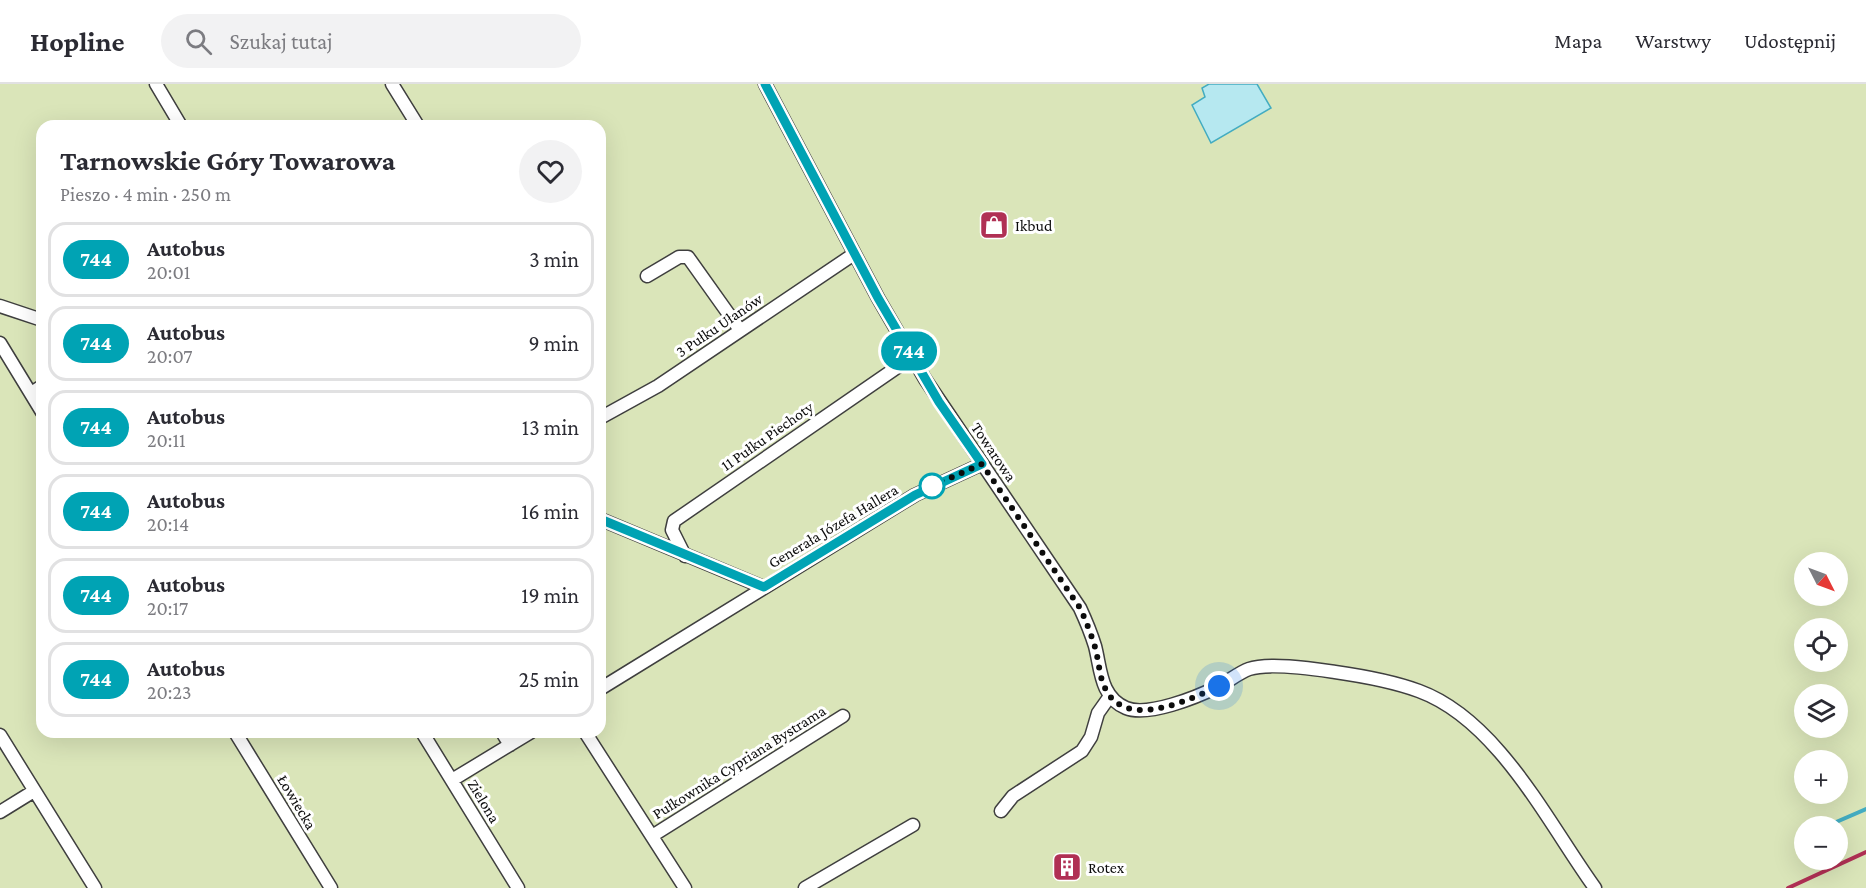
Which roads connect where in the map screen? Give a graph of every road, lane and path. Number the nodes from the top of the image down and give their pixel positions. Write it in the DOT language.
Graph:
graph roads {
  1 [pos="156,84"];
  2 [pos="392,84"];
  3 [pos="765,84"];
  4 [pos="177,120"];
  5 [pos="414,120"];
  6 [pos="854,254"];
  7 [pos="647,276"];
  8 [pos="0,306"];
  9 [pos="36,318"];
  10 [pos="740,330"];
  11 [pos="0,343"];
  12 [pos="912,357"];
  13 [pos="36,390"];
  14 [pos="30,393"];
  15 [pos="36,402"];
  16 [pos="606,415"];
  17 [pos="982,464"];
  18 [pos="606,522"];
  19 [pos="685,556"];
  20 [pos="759,585"];
  21 [pos="606,685"];
  22 [pos="1110,696"];
  23 [pos="843,716"];
  24 [pos="0,735"];
  25 [pos="239,738"];
  26 [pos="426,738"];
  27 [pos="506,738"];
  28 [pos="521,738"];
  29 [pos="589,738"];
  30 [pos="510,745"];
  31 [pos="452,780"];
  32 [pos="34,791"];
  33 [pos="1001,811"];
  34 [pos="0,812"];
  35 [pos="913,825"];
  36 [pos="652,836"];
  37 [pos="95,888"];
  38 [pos="331,888"];
  39 [pos="518,888"];
  40 [pos="685,888"];
  41 [pos="805,888"];
  42 [pos="1595,888"];
  1 -- 4 [label="street"];
  2 -- 5 [label="street"];
  3 -- 6 [label="street, Towarowa"];
  6 -- 10 [label="street, 3 Pułku Ułanów"];
  6 -- 12 [label="street, Towarowa"];
  7 -- 10 [label="street"];
  8 -- 9 [label="street"];
  10 -- 16 [label="street, 3 Pułku Ułanów"];
  11 -- 14 [label="street"];
  12 -- 17 [label="street, Towarowa"];
  12 -- 19 [label="street, 11 Pułku Piechoty"];
  13 -- 14 [label="street"];
  14 -- 15 [label="street"];
  17 -- 20 [label="street, Generała Józefa Hallera"];
  17 -- 22 [label="street, Towarowa"];
  18 -- 19 [label="street, Generała Józefa Hallera"];
  19 -- 20 [label="street, Generała Józefa Hallera"];
  20 -- 21 [label="street"];
  22 -- 33 [label="street"];
  22 -- 42 [label="street"];
  23 -- 36 [label="street, Pułkownika Cypriana Bystrama"];
  24 -- 32 [label="street"];
  25 -- 38 [label="street, Łowiecka"];
  26 -- 31 [label="street, Zielona"];
  27 -- 30 [label="street"];
  28 -- 30 [label="street"];
  29 -- 36 [label="street, Pułkownika Cypriana Bystrama"];
  30 -- 31 [label="street"];
  31 -- 39 [label="street, Zielona"];
  32 -- 34 [label="street"];
  32 -- 37 [label="street"];
  35 -- 41 [label="street"];
  36 -- 40 [label="street, Pułkownika Cypriana Bystrama"];
}
